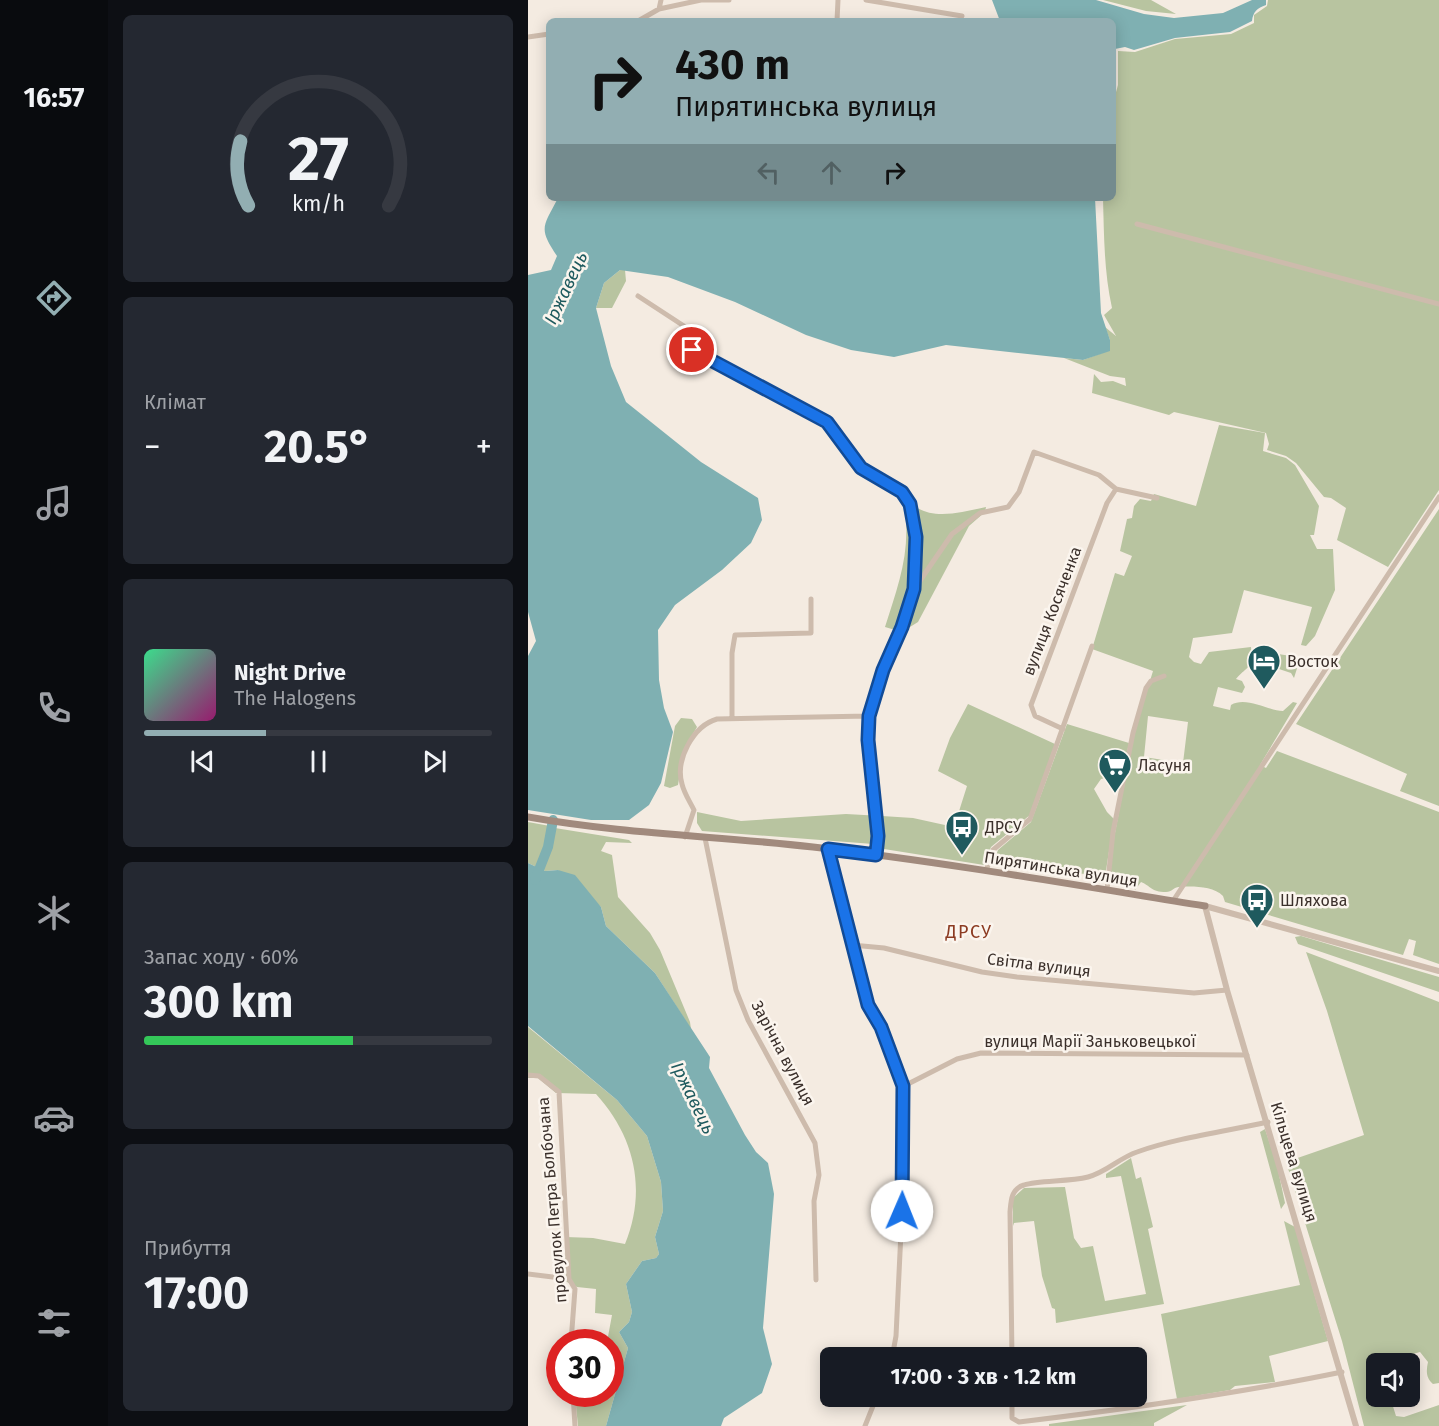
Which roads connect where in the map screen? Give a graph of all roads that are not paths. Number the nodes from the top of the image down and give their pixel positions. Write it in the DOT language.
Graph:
graph roads {
  1 [pos="661,0"];
  2 [pos="701,0"];
  3 [pos="729,0"];
  4 [pos="838,0"];
  5 [pos="866,0"];
  6 [pos="888,2"];
  7 [pos="659,9"];
  8 [pos="962,16"];
  9 [pos="643,18"];
  10 [pos="837,18"];
  11 [pos="546,34"];
  12 [pos="528,37"];
  13 [pos="1137,224"];
  14 [pos="638,297"];
  15 [pos="1439,304"];
  16 [pos="1116,489"];
  17 [pos="1439,497"];
  18 [pos="1157,498"];
  19 [pos="914,589"];
  20 [pos="811,599"];
  21 [pos="1092,646"];
  22 [pos="1164,676"];
  23 [pos="869,716"];
  24 [pos="732,718"];
  25 [pos="1063,729"];
  26 [pos="531,817"];
  27 [pos="685,837"];
  28 [pos="705,838"];
  29 [pos="828,849"];
  30 [pos="876,855"];
  31 [pos="986,871"];
  32 [pos="1107,890"];
  33 [pos="1173,901"];
  34 [pos="1205,906"];
  35 [pos="852,945"];
  36 [pos="1439,971"];
  37 [pos="1227,990"];
  38 [pos="1247,1055"];
  39 [pos="528,1075"];
  40 [pos="903,1086"];
  41 [pos="1268,1122"];
  42 [pos="528,1274"];
  43 [pos="569,1280"];
  44 [pos="816,1280"];
  45 [pos="572,1329"];
  46 [pos="894,1347"];
  47 [pos="1012,1347"];
  48 [pos="1342,1372"];
  49 [pos="574,1407"];
  50 [pos="873,1407"];
  51 [pos="1012,1407"];
  52 [pos="575,1426"];
  53 [pos="865,1426"];
  54 [pos="1356,1426"];
  1 -- 7 [label="street"];
  2 -- 3 [label="street"];
  2 -- 7 [label="street"];
  4 -- 10 [label="street"];
  5 -- 6 [label="street"];
  6 -- 8 [label="street"];
  7 -- 9 [label="street"];
  11 -- 12 [label="street"];
  13 -- 15 [label="street"];
  14 -- 19 [label="street"];
  16 -- 18 [label="street"];
  16 -- 19 [label="street"];
  16 -- 25 [label="street, вулиця Косяченка"];
  17 -- 33 [label="street"];
  19 -- 23 [label="street"];
  20 -- 24 [label="street"];
  21 -- 25 [label="street"];
  22 -- 32 [label="street"];
  23 -- 24 [label="street"];
  23 -- 30 [label="street"];
  24 -- 27 [label="street"];
  25 -- 31 [label="street"];
  26 -- 27 [label="main road, Пирятинська вулиця"];
  27 -- 28 [label="main road, Пирятинська вулиця"];
  28 -- 29 [label="main road, Пирятинська вулиця"];
  28 -- 44 [label="street, Зарічна вулиця"];
  29 -- 30 [label="main road, Пирятинська вулиця"];
  29 -- 35 [label="street"];
  30 -- 31 [label="main road, Пирятинська вулиця"];
  31 -- 32 [label="main road, Пирятинська вулиця"];
  32 -- 33 [label="main road, Пирятинська вулиця"];
  33 -- 34 [label="main road, Пирятинська вулиця"];
  34 -- 36 [label="street, Пирятинська вулиця"];
  34 -- 37 [label="street, Кільцева вулиця"];
  35 -- 37 [label="street, Світла вулиця"];
  35 -- 40 [label="street"];
  37 -- 38 [label="street, Кільцева вулиця"];
  38 -- 40 [label="street, вулиця Марії Заньковецької"];
  38 -- 41 [label="street, Кільцева вулиця"];
  39 -- 43 [label="street, провулок Петра Болбочана"];
  40 -- 46 [label="street"];
  41 -- 47 [label="street"];
  41 -- 48 [label="street, Кільцева вулиця"];
  42 -- 43 [label="street"];
  43 -- 45 [label="street, провулок Петра Болбочана"];
  48 -- 51 [label="street"];
  48 -- 54 [label="street, Кільцева вулиця"];
  49 -- 52 [label="street"];
  50 -- 53 [label="street"];
}
